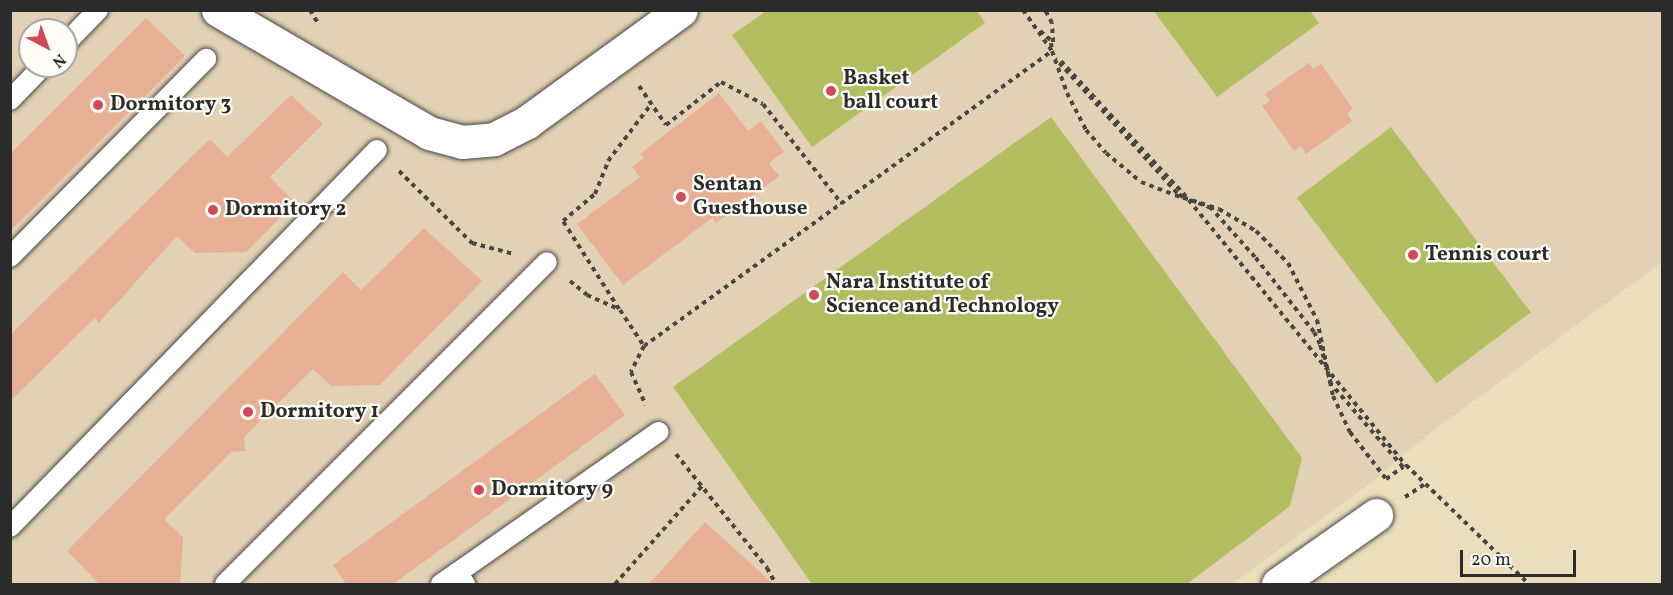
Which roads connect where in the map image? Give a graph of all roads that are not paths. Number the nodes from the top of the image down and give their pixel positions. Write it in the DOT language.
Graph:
graph roads {
  1 [pos="98,10"];
  2 [pos="218,10"];
  3 [pos="681,10"];
  4 [pos="78,31"];
  5 [pos="206,59"];
  6 [pos="32,78"];
  7 [pos="10,100"];
  8 [pos="378,150"];
  9 [pos="10,257"];
  10 [pos="547,262"];
  11 [pos="658,432"];
  12 [pos="1376,515"];
  13 [pos="10,527"];
  14 [pos="461,579"];
  15 [pos="225,585"];
  16 [pos="441,585"];
  17 [pos="1278,585"];
  1 -- 4 [label="lane"];
  2 -- 3 [label="street"];
  5 -- 9 [label="lane"];
  6 -- 7 [label="lane"];
  8 -- 13 [label="lane"];
  10 -- 15 [label="lane"];
  11 -- 14 [label="lane"];
  12 -- 17 [label="street"];
  14 -- 16 [label="lane"];
}
